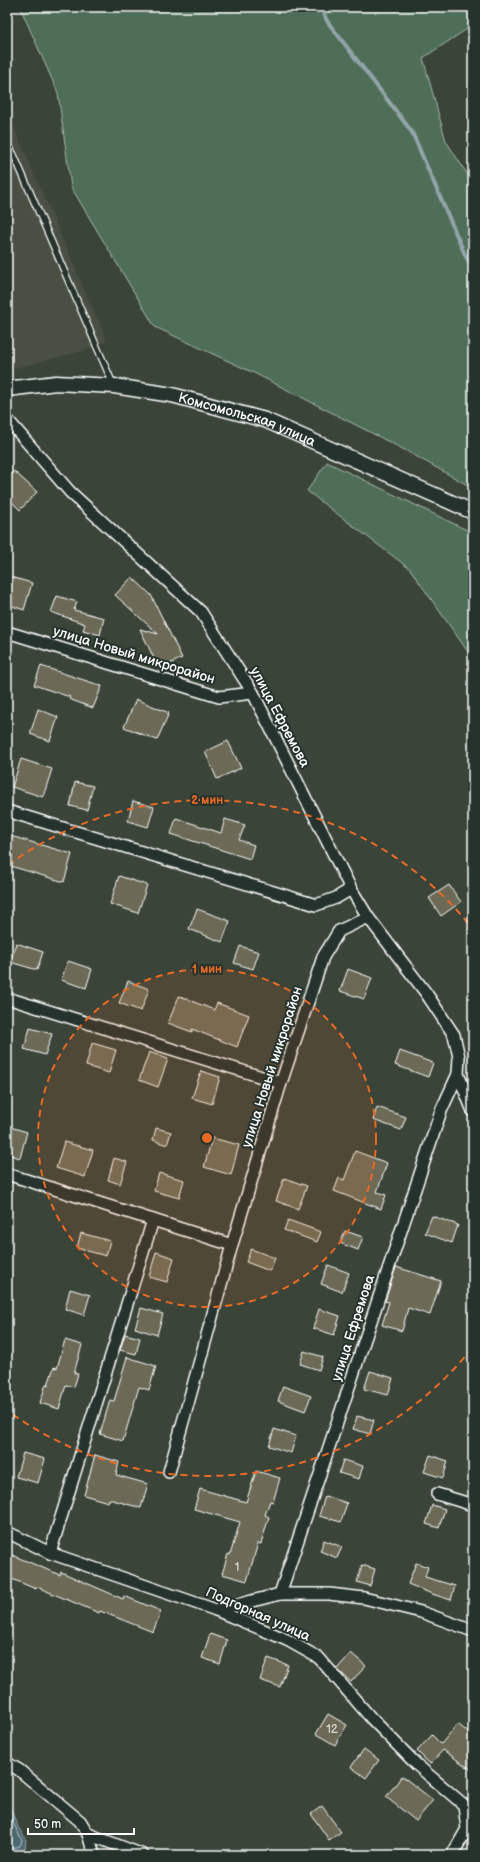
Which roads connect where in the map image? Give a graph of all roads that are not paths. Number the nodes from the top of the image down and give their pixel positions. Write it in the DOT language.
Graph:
graph roads {
  1 [pos="7,143"];
  2 [pos="114,386"];
  3 [pos="7,389"];
  4 [pos="7,419"];
  5 [pos="473,512"];
  6 [pos="7,632"];
  7 [pos="253,693"];
  8 [pos="7,811"];
  9 [pos="351,889"];
  10 [pos="368,917"];
  11 [pos="7,998"];
  12 [pos="458,1074"];
  13 [pos="281,1083"];
  14 [pos="473,1111"];
  15 [pos="7,1174"];
  16 [pos="153,1220"];
  17 [pos="232,1245"];
  18 [pos="169,1472"];
  19 [pos="437,1494"];
  20 [pos="473,1505"];
  21 [pos="7,1532"];
  22 [pos="50,1553"];
  23 [pos="280,1594"];
  24 [pos="216,1610"];
  25 [pos="473,1631"];
  26 [pos="7,1763"];
  27 [pos="88,1834"];
  28 [pos="94,1855"];
  29 [pos="142,1855"];
  30 [pos="452,1855"];
  1 -- 2 [label="lane"];
  2 -- 3 [label="street, Комсомольская улица"];
  2 -- 5 [label="street, Комсомольская улица"];
  4 -- 7 [label="street, улица Ефремова"];
  6 -- 7 [label="street, улица Новый микрорайон"];
  7 -- 9 [label="street, улица Ефремова"];
  8 -- 9 [label="street"];
  9 -- 10 [label="street, улица Ефремова"];
  10 -- 12 [label="street, улица Ефремова"];
  10 -- 13 [label="street, улица Новый микрорайон"];
  11 -- 13 [label="street"];
  12 -- 14 [label="street, улица Ефремова"];
  12 -- 23 [label="street, улица Ефремова"];
  13 -- 17 [label="street, улица Новый микрорайон"];
  15 -- 16 [label="street"];
  16 -- 17 [label="street"];
  16 -- 22 [label="street"];
  17 -- 18 [label="street, улица Новый микрорайон"];
  19 -- 20 [label="street"];
  21 -- 22 [label="street, Подгорная улица"];
  22 -- 24 [label="street, Подгорная улица"];
  23 -- 24 [label="street"];
  23 -- 25 [label="street"];
  24 -- 30 [label="street, Подгорная улица"];
  26 -- 27 [label="street"];
  27 -- 28 [label="street"];
  27 -- 29 [label="street"];
}
